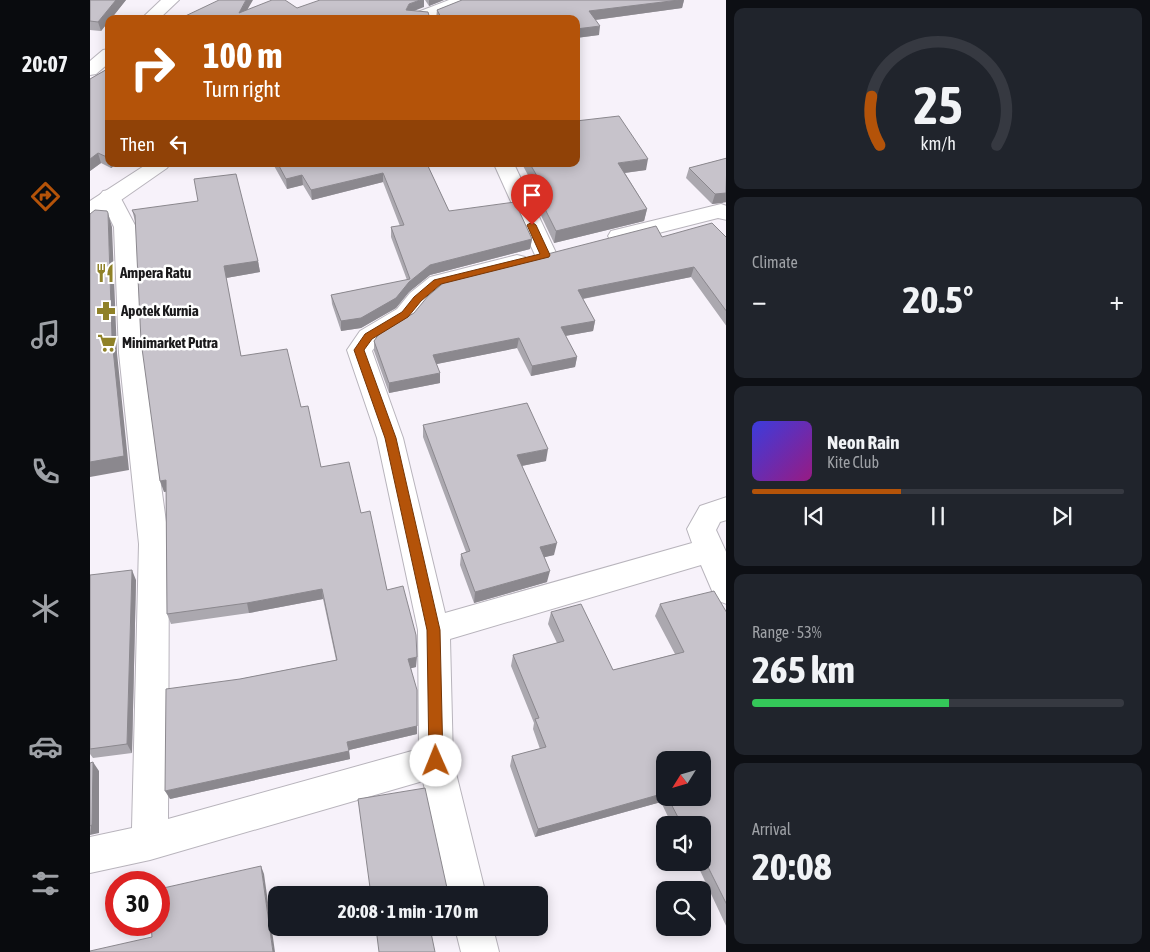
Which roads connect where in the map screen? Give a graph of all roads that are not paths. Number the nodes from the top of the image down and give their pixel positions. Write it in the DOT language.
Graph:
graph roads {
  1 [pos="170,0"];
  2 [pos="464,0"];
  3 [pos="153,15"];
  4 [pos="426,15"];
  5 [pos="105,57"];
  6 [pos="90,70"];
  7 [pos="156,167"];
  8 [pos="505,167"];
  9 [pos="100,204"];
  10 [pos="725,211"];
  11 [pos="546,255"];
  12 [pos="726,508"];
  13 [pos="708,551"];
  14 [pos="726,591"];
  15 [pos="434,630"];
  16 [pos="436,761"];
  17 [pos="150,842"];
  18 [pos="90,856"];
  19 [pos="465,886"];
  20 [pos="476,936"];
  21 [pos="480,952"];
  1 -- 3 [label="main road"];
  2 -- 4 [label="main road"];
  5 -- 6 [label="main road"];
  7 -- 9 [label="main road"];
  8 -- 11 [label="main road"];
  9 -- 17 [label="main road"];
  10 -- 11 [label="main road"];
  11 -- 15 [label="main road"];
  12 -- 13 [label="main road"];
  13 -- 14 [label="main road"];
  13 -- 15 [label="main road"];
  15 -- 16 [label="main road"];
  16 -- 17 [label="main road"];
  16 -- 19 [label="main road"];
  17 -- 18 [label="main road"];
  20 -- 21 [label="main road"];
}
